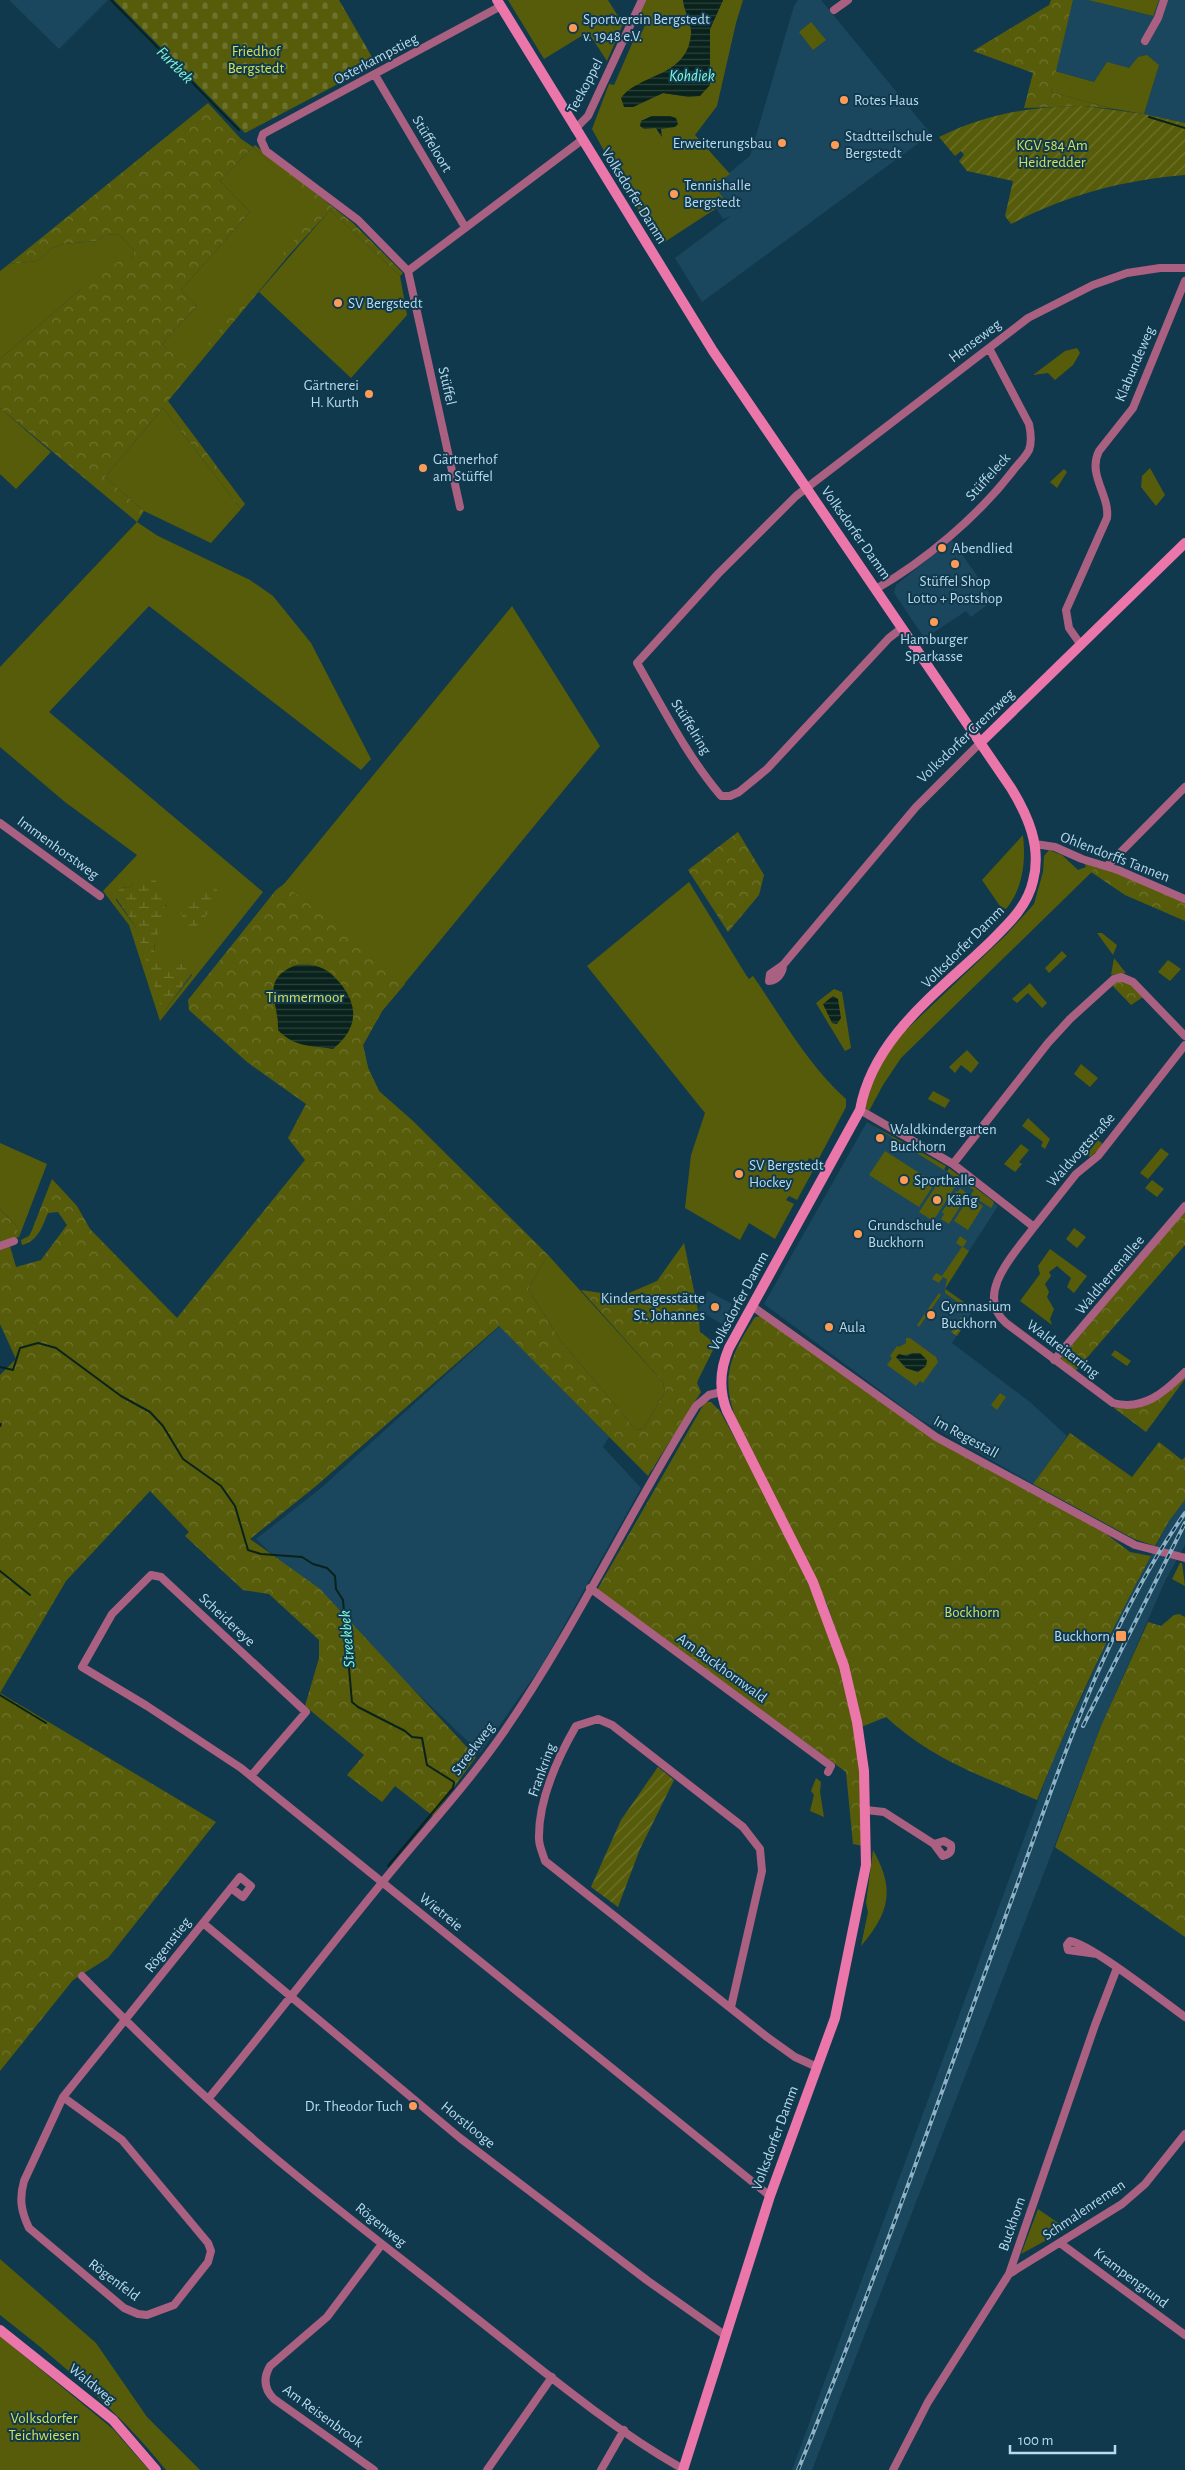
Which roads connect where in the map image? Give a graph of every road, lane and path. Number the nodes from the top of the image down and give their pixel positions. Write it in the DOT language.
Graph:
graph roads {
  1 [pos="642,0"];
  2 [pos="848,0"];
  3 [pos="1164,0"];
  4 [pos="499,3"];
  5 [pos="834,10"];
  6 [pos="1145,41"];
  7 [pos="375,75"];
  8 [pos="575,129"];
  9 [pos="582,140"];
  10 [pos="465,227"];
  11 [pos="1185,268"];
  12 [pos="408,271"];
  13 [pos="1185,281"];
  14 [pos="989,348"];
  15 [pos="805,487"];
  16 [pos="460,507"];
  17 [pos="1185,543"];
  18 [pos="876,589"];
  19 [pos="902,628"];
  20 [pos="1081,646"];
  21 [pos="981,742"];
  22 [pos="1185,787"];
  23 [pos="0,823"];
  24 [pos="1035,844"];
  25 [pos="1107,866"];
  26 [pos="100,896"];
  27 [pos="1185,899"];
  28 [pos="783,965"];
  29 [pos="1185,1036"];
  30 [pos="1185,1045"];
  31 [pos="860,1110"];
  32 [pos="953,1164"];
  33 [pos="1185,1206"];
  34 [pos="1034,1227"];
  35 [pos="14,1241"];
  36 [pos="0,1246"];
  37 [pos="752,1306"];
  38 [pos="1054,1360"];
  39 [pos="1185,1372"];
  40 [pos="721,1392"];
  41 [pos="1184,1558"];
  42 [pos="590,1588"];
  43 [pos="82,1667"];
  44 [pos="828,1772"];
  45 [pos="251,1776"];
  46 [pos="866,1810"];
  47 [pos="934,1844"];
  48 [pos="382,1882"];
  49 [pos="231,1888"];
  50 [pos="203,1923"];
  51 [pos="1097,1954"];
  52 [pos="1118,1968"];
  53 [pos="82,1976"];
  54 [pos="293,1996"];
  55 [pos="731,2007"];
  56 [pos="1185,2017"];
  57 [pos="126,2020"];
  58 [pos="817,2067"];
  59 [pos="63,2096"];
  60 [pos="208,2099"];
  61 [pos="1184,2137"];
  62 [pos="770,2196"];
  63 [pos="1060,2243"];
  64 [pos="382,2244"];
  65 [pos="1009,2274"];
  66 [pos="0,2330"];
  67 [pos="1185,2335"];
  68 [pos="726,2336"];
  69 [pos="552,2377"];
  70 [pos="624,2430"];
  71 [pos="156,2470"];
  72 [pos="374,2470"];
  73 [pos="487,2470"];
  74 [pos="601,2470"];
  75 [pos="683,2470"];
  76 [pos="893,2470"];
  1 -- 8 [label="street, Teekoppel"];
  2 -- 5 [label="street"];
  3 -- 6 [label="street"];
  4 -- 7 [label="street, Osterkampstieg"];
  4 -- 8 [label="main road, Volksdorfer Damm"];
  7 -- 10 [label="street, Stüffeloort"];
  7 -- 12 [label="street, Osterkampstieg"];
  8 -- 9 [label="main road, Volksdorfer Damm"];
  9 -- 10 [label="street"];
  9 -- 15 [label="main road, Volksdorfer Damm"];
  10 -- 12 [label="street"];
  11 -- 14 [label="street, Henseweg"];
  12 -- 16 [label="street, Stüffel"];
  13 -- 20 [label="street, Klabundeweg"];
  14 -- 15 [label="street, Henseweg"];
  14 -- 18 [label="street, Stüffeleck"];
  15 -- 18 [label="main road, Volksdorfer Damm"];
  15 -- 19 [label="street, Stüffelring"];
  17 -- 20 [label="main road, Volksdorfer Grenzweg"];
  18 -- 19 [label="main road, Volksdorfer Damm"];
  19 -- 21 [label="main road, Volksdorfer Damm"];
  20 -- 21 [label="main road, Volksdorfer Grenzweg"];
  21 -- 24 [label="main road, Volksdorfer Damm"];
  21 -- 28 [label="street, Volksdorfer Grenzweg"];
  22 -- 25 [label="street"];
  23 -- 26 [label="street, Immenhorstweg"];
  24 -- 25 [label="street, Ohlendorffs Tannen"];
  24 -- 31 [label="main road, Volksdorfer Damm"];
  25 -- 27 [label="street, Ohlendorffs Tannen"];
  29 -- 32 [label="street"];
  30 -- 34 [label="street, Waldvogtstraße"];
  31 -- 32 [label="street"];
  31 -- 37 [label="main road, Volksdorfer Damm"];
  32 -- 34 [label="street"];
  33 -- 38 [label="street, Waldherrenallee"];
  34 -- 38 [label="street, Waldreiterring"];
  35 -- 36 [label="street"];
  37 -- 40 [label="main road, Volksdorfer Damm"];
  37 -- 41 [label="street, Im Regestall"];
  38 -- 39 [label="street, Waldreiterring"];
  40 -- 42 [label="street, Streekweg"];
  40 -- 46 [label="main road, Volksdorfer Damm"];
  42 -- 44 [label="street, Am Buckhornwald"];
  42 -- 48 [label="street, Streekweg"];
  43 -- 45 [label="street, Wietreie"];
  43 -- 45 [label="street, Scheidereye"];
  45 -- 48 [label="street, Wietreie"];
  46 -- 47 [label="street"];
  46 -- 58 [label="main road, Volksdorfer Damm"];
  48 -- 54 [label="street, Streekweg"];
  48 -- 62 [label="street, Wietreie"];
  49 -- 50 [label="street, Rögenstieg"];
  50 -- 54 [label="street, Horstlooge"];
  50 -- 57 [label="street, Rögenstieg"];
  51 -- 52 [label="street"];
  52 -- 56 [label="street"];
  52 -- 65 [label="street, Buckhorn"];
  53 -- 57 [label="street, Rögenweg"];
  54 -- 60 [label="street, Streekweg"];
  54 -- 68 [label="street, Horstlooge"];
  55 -- 55 [label="street, Frankring"];
  55 -- 58 [label="street, Frankring"];
  57 -- 59 [label="street, Rögenfeld"];
  57 -- 60 [label="street, Rögenweg"];
  58 -- 62 [label="main road, Volksdorfer Damm"];
  59 -- 59 [label="street, Rögenfeld"];
  60 -- 64 [label="street, Rögenweg"];
  61 -- 63 [label="street, Schmalenremen"];
  62 -- 68 [label="main road, Volksdorfer Damm"];
  63 -- 65 [label="street, Schmalenremen"];
  63 -- 67 [label="street, Krampengrund"];
  64 -- 69 [label="street, Rögenweg"];
  64 -- 72 [label="street, Am Reisenbrook"];
  65 -- 76 [label="street, Buckhorn"];
  66 -- 71 [label="main road, Waldweg"];
  68 -- 75 [label="main road, Volksdorfer Damm"];
  69 -- 70 [label="street, Rögenweg"];
  69 -- 73 [label="street"];
  70 -- 74 [label="street"];
  70 -- 75 [label="street, Rögenweg"];
}
